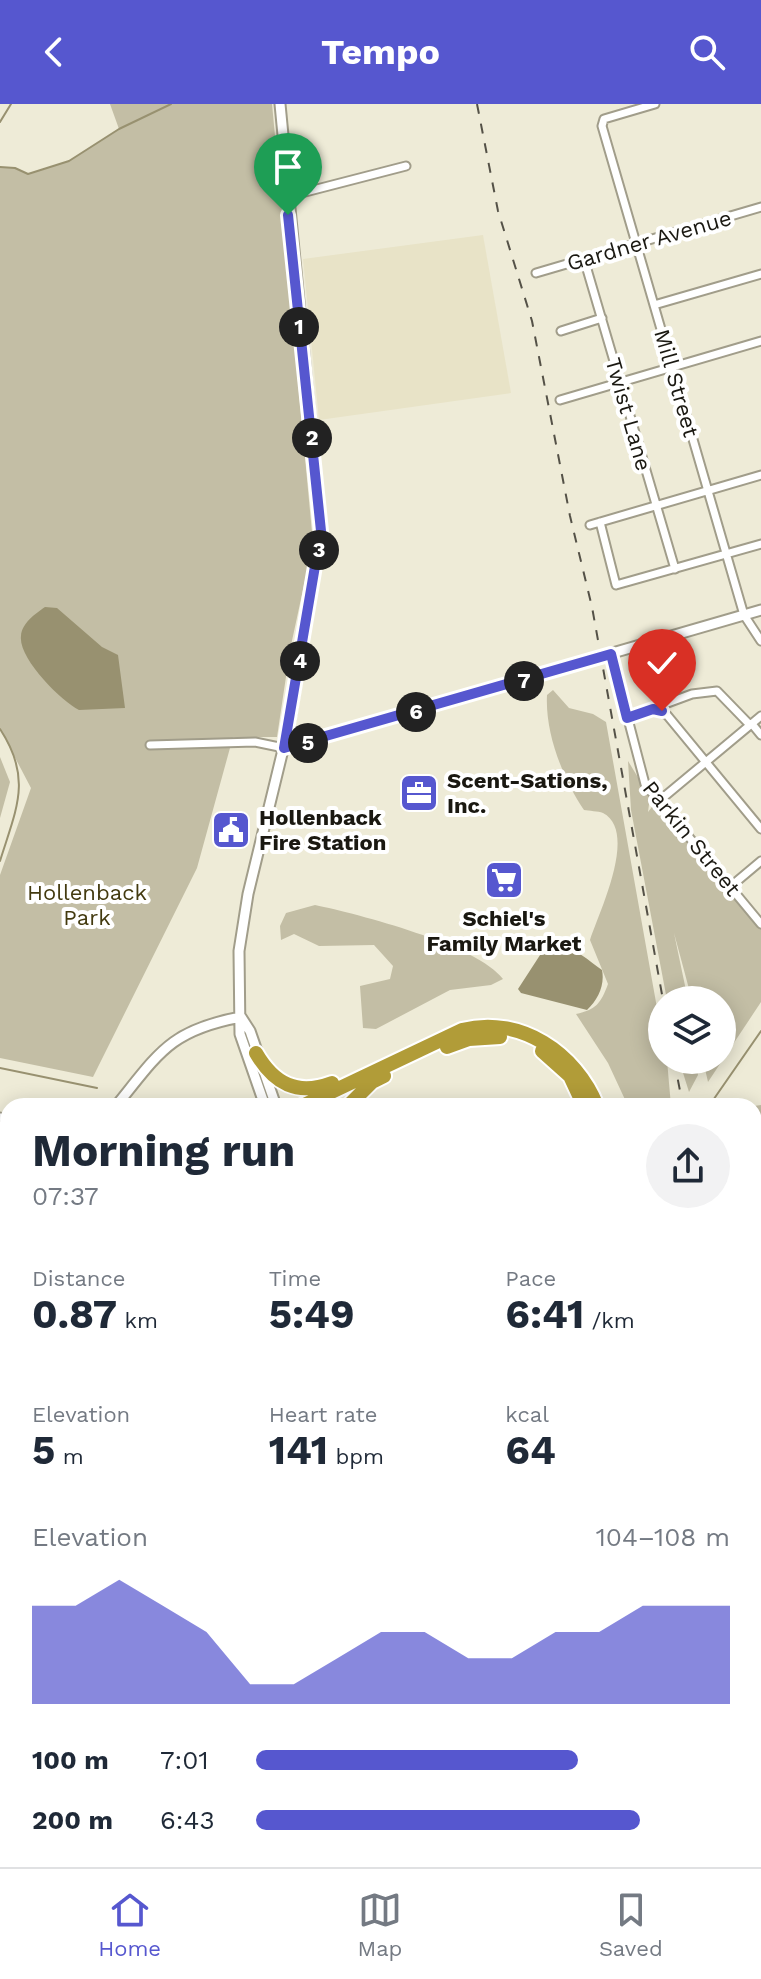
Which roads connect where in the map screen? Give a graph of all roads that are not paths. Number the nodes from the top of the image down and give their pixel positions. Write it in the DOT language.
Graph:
graph roads {
  1 [pos="280,104"];
  2 [pos="655,104"];
  3 [pos="635,106"];
  4 [pos="406,166"];
  5 [pos="286,197"];
  6 [pos="761,207"];
  7 [pos="636,243"];
  8 [pos="584,259"];
  9 [pos="536,273"];
  10 [pos="761,274"];
  11 [pos="654,305"];
  12 [pos="602,318"];
  13 [pos="561,331"];
  14 [pos="761,341"];
  15 [pos="673,368"];
  16 [pos="621,383"];
  17 [pos="560,400"];
  18 [pos="761,475"];
  19 [pos="708,491"];
  20 [pos="656,506"];
  21 [pos="600,522"];
  22 [pos="590,525"];
  23 [pos="761,544"];
  24 [pos="727,554"];
  25 [pos="675,569"];
  26 [pos="761,610"];
  27 [pos="744,615"];
  28 [pos="761,641"];
  29 [pos="611,654"];
  30 [pos="653,709"];
  31 [pos="761,716"];
  32 [pos="627,718"];
  33 [pos="751,725"];
  34 [pos="761,735"];
  35 [pos="150,745"];
  36 [pos="284,748"];
  37 [pos="706,762"];
  38 [pos="659,801"];
  39 [pos="761,829"];
  40 [pos="761,861"];
  41 [pos="730,887"];
  42 [pos="761,924"];
  43 [pos="241,1017"];
  44 [pos="418,1050"];
  45 [pos="256,1053"];
  46 [pos="372,1082"];
  47 [pos="123,1098"];
  48 [pos="262,1098"];
  49 [pos="273,1098"];
  50 [pos="319,1098"];
  51 [pos="339,1098"];
  52 [pos="356,1098"];
  53 [pos="580,1098"];
  54 [pos="594,1098"];
  1 -- 5 [label="street"];
  2 -- 3 [label="street"];
  3 -- 7 [label="street, Mill Street"];
  4 -- 5 [label="street"];
  5 -- 36 [label="street"];
  6 -- 7 [label="street, Gardner Avenue"];
  7 -- 8 [label="street, Gardner Avenue"];
  7 -- 11 [label="street, Mill Street"];
  8 -- 9 [label="street, Gardner Avenue"];
  8 -- 12 [label="street, Twist Lane"];
  10 -- 11 [label="street"];
  11 -- 15 [label="street, Mill Street"];
  12 -- 13 [label="street"];
  12 -- 16 [label="street, Twist Lane"];
  14 -- 15 [label="street"];
  15 -- 16 [label="street"];
  15 -- 19 [label="street, Mill Street"];
  16 -- 17 [label="street"];
  16 -- 20 [label="street, Twist Lane"];
  18 -- 19 [label="street"];
  19 -- 20 [label="street"];
  19 -- 24 [label="street, Mill Street"];
  20 -- 21 [label="street"];
  20 -- 25 [label="street, Twist Lane"];
  21 -- 22 [label="street"];
  21 -- 25 [label="street"];
  23 -- 24 [label="street"];
  24 -- 25 [label="street"];
  24 -- 27 [label="street, Mill Street"];
  26 -- 27 [label="street"];
  27 -- 28 [label="street, Mill Street"];
  27 -- 29 [label="street"];
  29 -- 32 [label="street, Parkin Street"];
  29 -- 36 [label="street"];
  30 -- 32 [label="street"];
  30 -- 33 [label="street"];
  30 -- 37 [label="street"];
  31 -- 33 [label="street"];
  32 -- 38 [label="street, Parkin Street"];
  33 -- 34 [label="street"];
  33 -- 37 [label="street"];
  35 -- 36 [label="street"];
  36 -- 43 [label="street"];
  37 -- 38 [label="street"];
  37 -- 39 [label="street"];
  38 -- 41 [label="street, Parkin Street"];
  40 -- 41 [label="street"];
  41 -- 42 [label="street, Parkin Street"];
  43 -- 45 [label="street"];
  43 -- 47 [label="street"];
  43 -- 48 [label="street"];
  44 -- 45 [label="highway"];
  44 -- 50 [label="highway"];
  44 -- 54 [label="highway"];
  45 -- 49 [label="street"];
  46 -- 51 [label="highway"];
  46 -- 52 [label="highway"];
  46 -- 53 [label="highway"];
}
